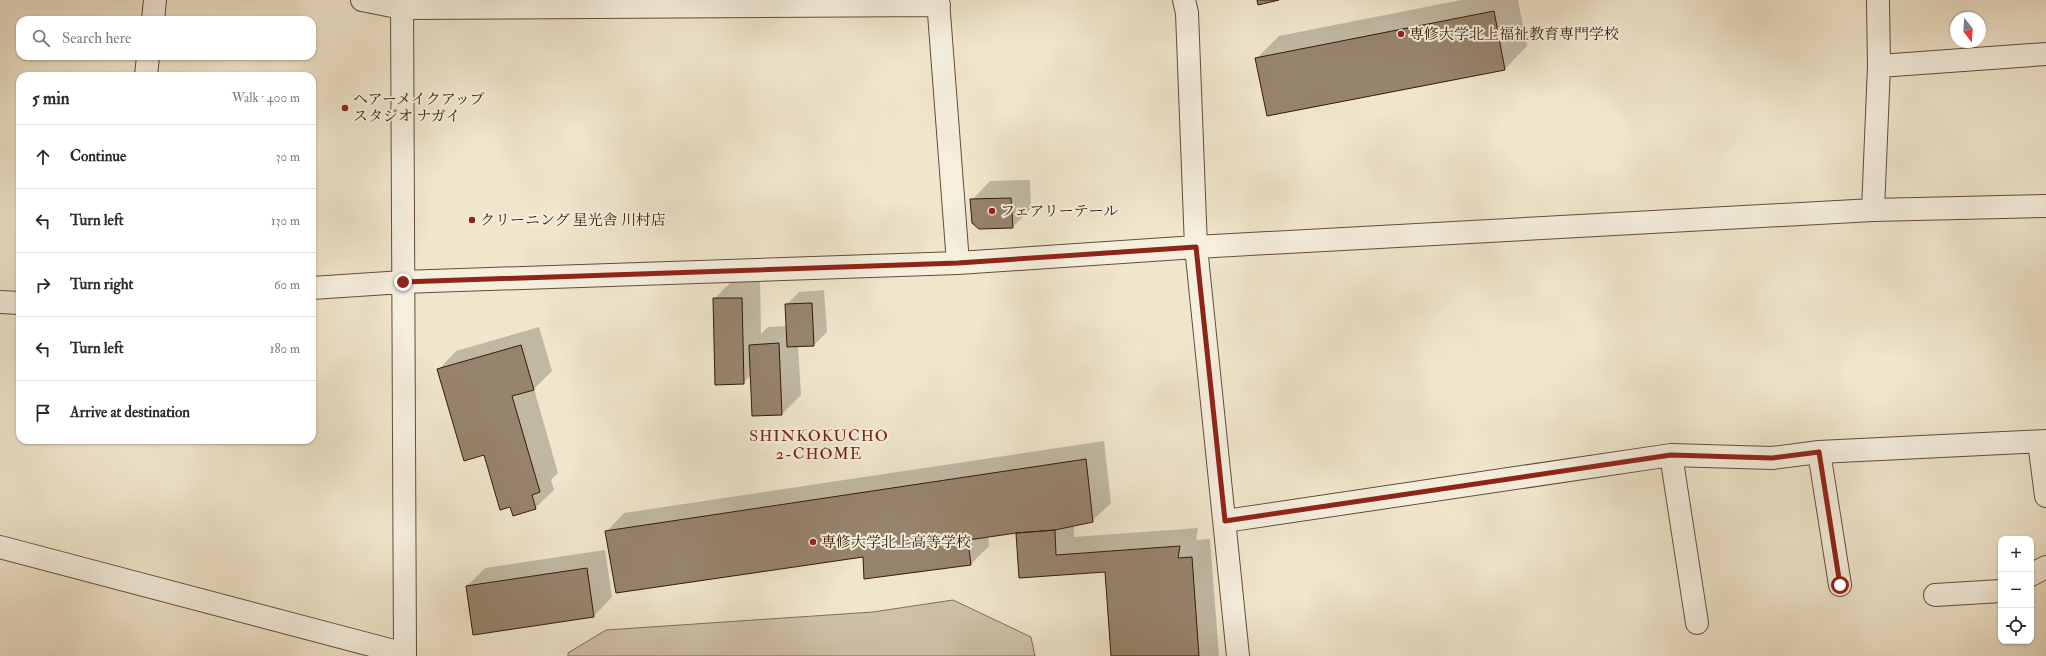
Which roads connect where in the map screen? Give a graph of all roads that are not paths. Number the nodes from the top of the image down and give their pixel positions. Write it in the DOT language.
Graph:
graph roads {
  1 [pos="155,0"];
  2 [pos="362,0"];
  3 [pos="1184,0"];
  4 [pos="1878,0"];
  5 [pos="938,2"];
  6 [pos="402,4"];
  7 [pos="153,16"];
  8 [pos="2046,54"];
  9 [pos="148,60"];
  10 [pos="1879,66"];
  11 [pos="146,72"];
  12 [pos="2046,206"];
  13 [pos="1873,210"];
  14 [pos="1196,247"];
  15 [pos="958,263"];
  16 [pos="403,282"];
  17 [pos="316,288"];
  18 [pos="0,302"];
  19 [pos="16,304"];
  20 [pos="2043,442"];
  21 [pos="1819,452"];
  22 [pos="1671,455"];
  23 [pos="2046,496"];
  24 [pos="1225,521"];
  25 [pos="0,547"];
  26 [pos="2046,568"];
  27 [pos="2034,574"];
  28 [pos="1840,585"];
  29 [pos="1998,591"];
  30 [pos="1935,595"];
  31 [pos="1697,623"];
  32 [pos="405,655"];
  33 [pos="1238,656"];
  1 -- 7 [label="street"];
  2 -- 6 [label="street"];
  3 -- 14 [label="street"];
  4 -- 10 [label="street"];
  5 -- 6 [label="street"];
  5 -- 15 [label="street"];
  6 -- 16 [label="street"];
  8 -- 10 [label="street"];
  9 -- 11 [label="street"];
  10 -- 13 [label="street"];
  12 -- 13 [label="street"];
  13 -- 14 [label="street"];
  14 -- 15 [label="street"];
  14 -- 24 [label="street"];
  15 -- 16 [label="street"];
  16 -- 17 [label="street"];
  16 -- 32 [label="street"];
  18 -- 19 [label="street"];
  20 -- 21 [label="street"];
  20 -- 23 [label="street"];
  21 -- 22 [label="street"];
  21 -- 28 [label="street"];
  22 -- 24 [label="street"];
  22 -- 31 [label="street"];
  24 -- 33 [label="street"];
  25 -- 32 [label="street"];
  26 -- 27 [label="street"];
  29 -- 30 [label="street"];
}
